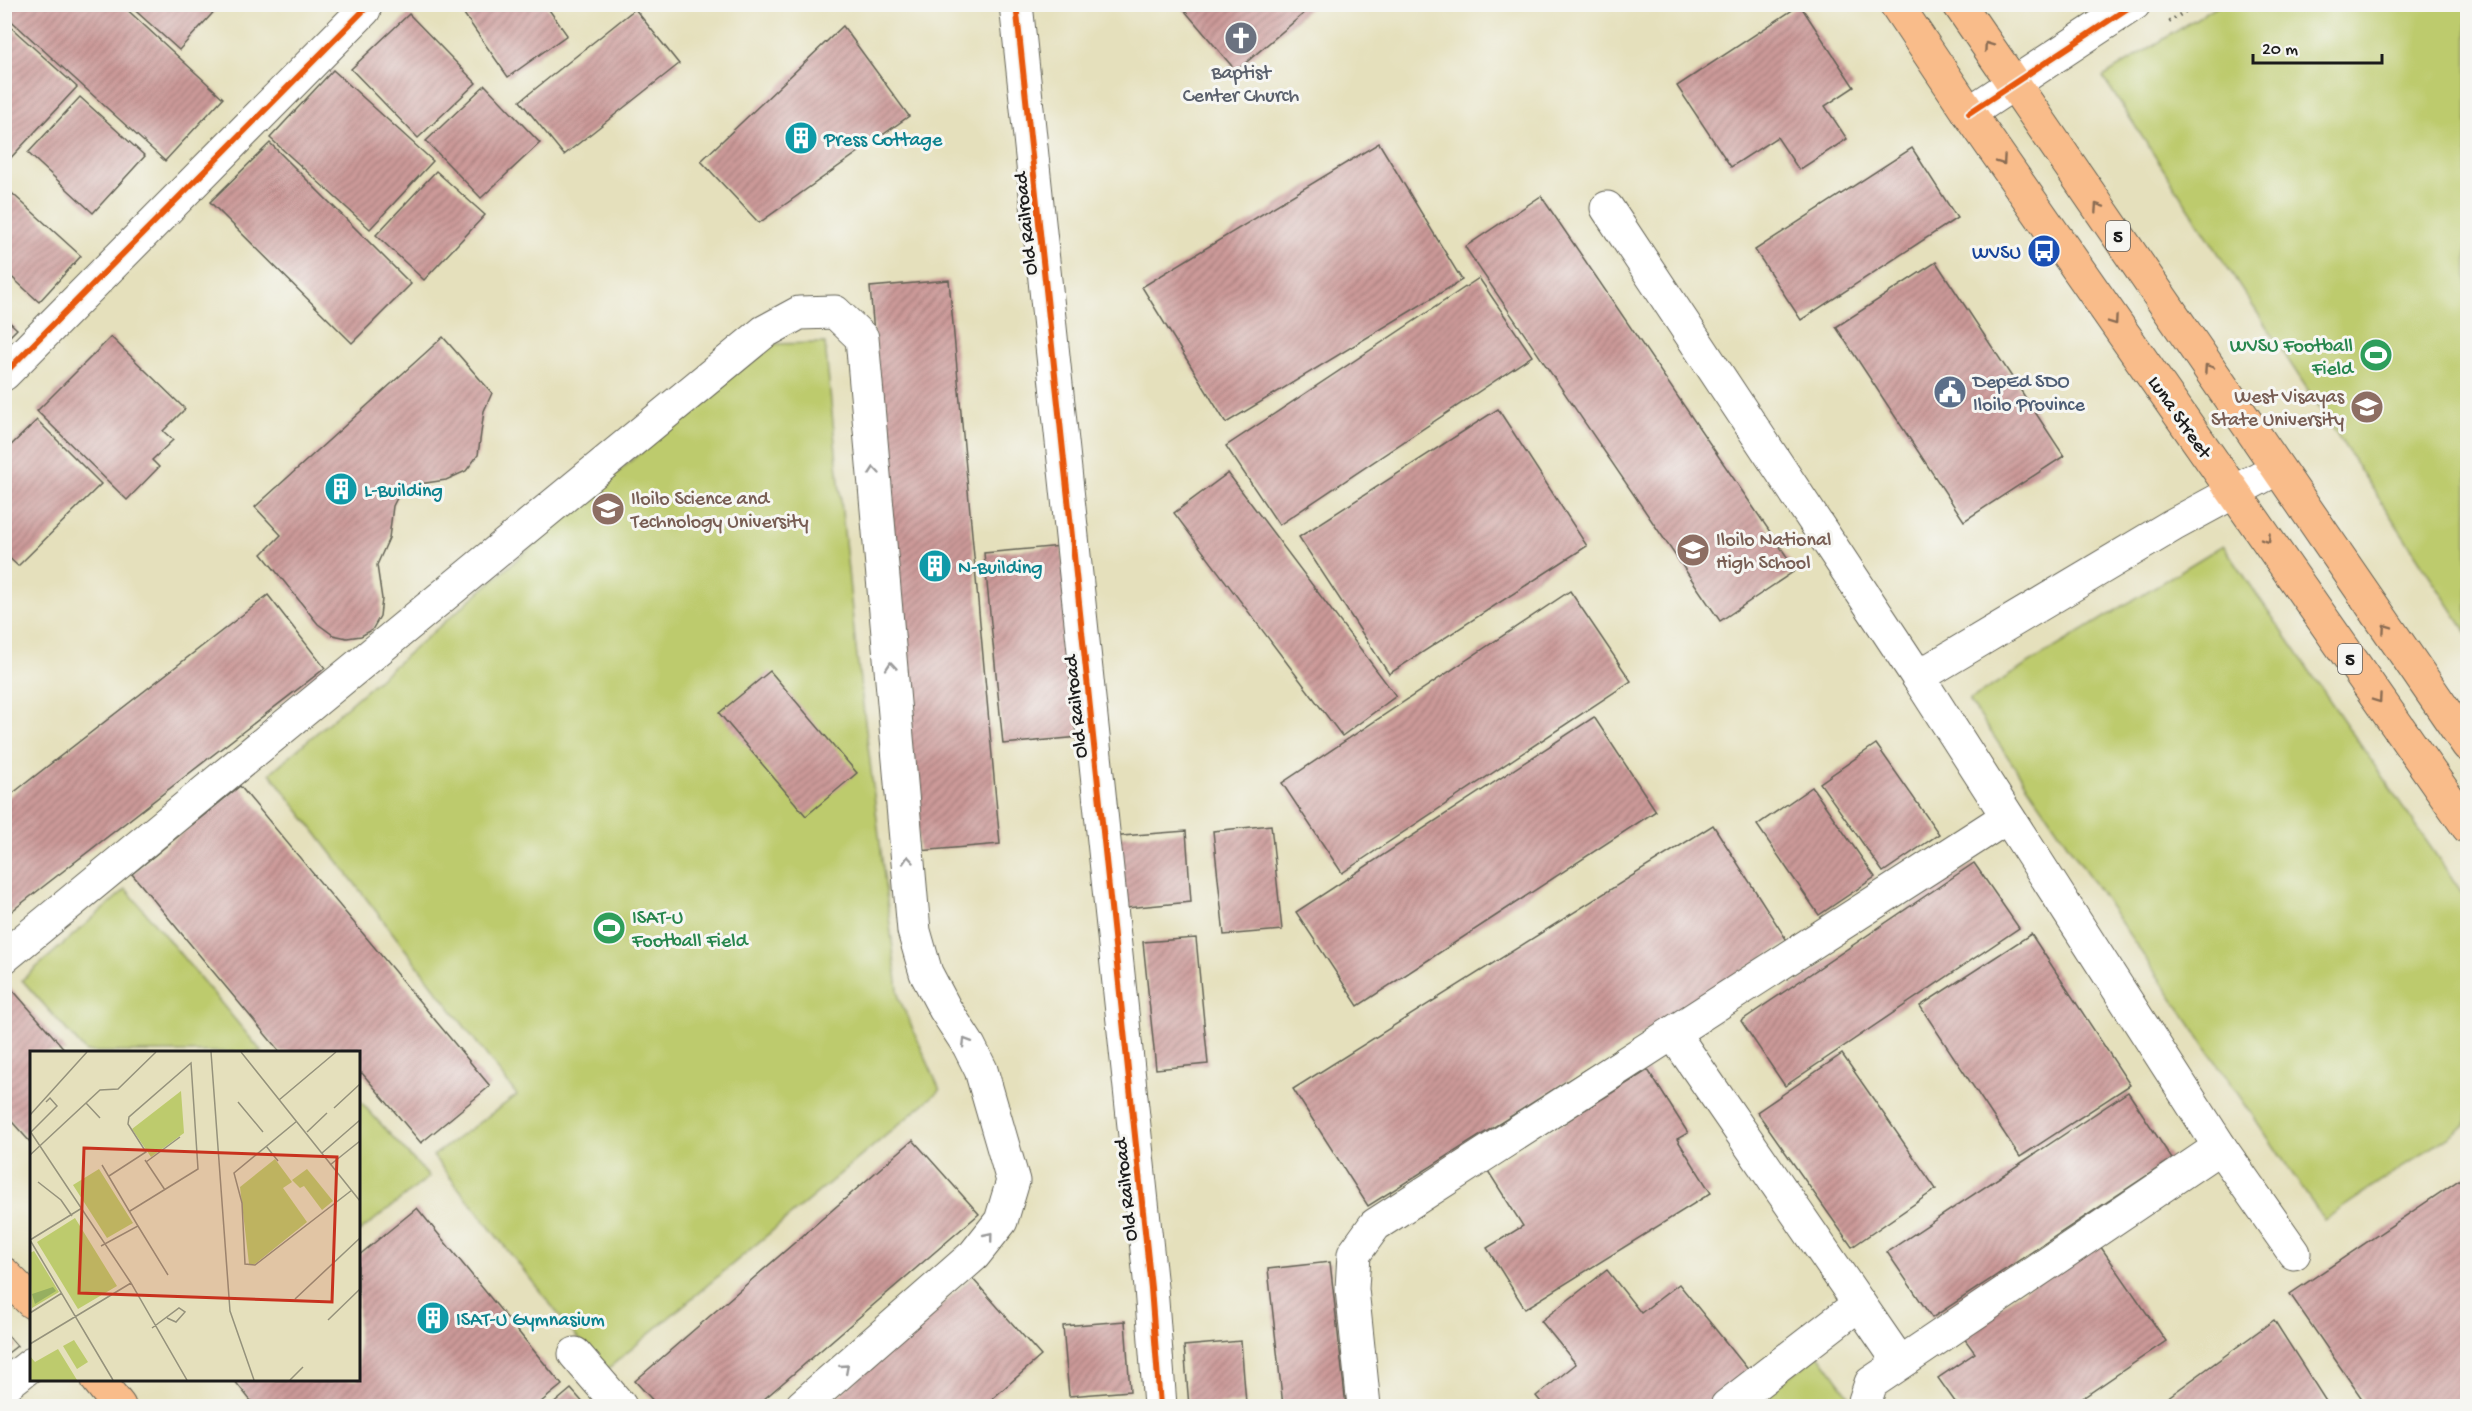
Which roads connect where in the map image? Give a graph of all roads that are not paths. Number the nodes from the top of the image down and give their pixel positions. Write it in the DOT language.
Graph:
graph roads {
  1 [pos="1016,4"];
  2 [pos="1896,4"];
  3 [pos="1959,4"];
  4 [pos="2134,4"];
  5 [pos="364,10"];
  6 [pos="2013,83"];
  7 [pos="1969,113"];
  8 [pos="1607,208"];
  9 [pos="4,374"];
  10 [pos="2276,469"];
  11 [pos="2233,491"];
  12 [pos="1918,677"];
  13 [pos="2468,745"];
  14 [pos="2007,817"];
  15 [pos="2468,827"];
  16 [pos="4,957"];
  17 [pos="1672,1032"];
  18 [pos="2220,1147"];
  19 [pos="2294,1253"];
  20 [pos="4,1274"];
  21 [pos="30,1300"];
  22 [pos="1859,1304"];
  23 [pos="575,1354"];
  24 [pos="1900,1363"];
  25 [pos="30,1366"];
  26 [pos="99,1381"];
  27 [pos="4,1386"];
  28 [pos="119,1407"];
  29 [pos="620,1407"];
  30 [pos="801,1407"];
  31 [pos="1160,1407"];
  32 [pos="1364,1407"];
  33 [pos="1727,1407"];
  34 [pos="1867,1407"];
  1 -- 31 [label="street, Old Railroad"];
  2 -- 7 [label="main road, Luna Street / 5"];
  6 -- 3 [label="main road, 5, one-way"];
  4 -- 6 [label="street"];
  5 -- 9 [label="street"];
  6 -- 7 [label="street"];
  10 -- 6 [label="main road, 5, one-way"];
  7 -- 11 [label="main road, Luna Street / 5, one-way"];
  8 -- 12 [label="street"];
  10 -- 11 [label="street"];
  13 -- 10 [label="main road, 5, one-way"];
  11 -- 12 [label="street"];
  11 -- 15 [label="main road, Luna Street / 5, one-way"];
  12 -- 14 [label="street"];
  14 -- 17 [label="street"];
  14 -- 18 [label="street"];
  30 -- 16 [label="street, one-way"];
  17 -- 22 [label="street"];
  17 -- 32 [label="street"];
  18 -- 19 [label="street"];
  18 -- 24 [label="street"];
  20 -- 21 [label="main road"];
  22 -- 24 [label="street"];
  22 -- 33 [label="street"];
  23 -- 29 [label="street"];
  24 -- 34 [label="street"];
  25 -- 27 [label="street"];
  26 -- 28 [label="main road"];
}
